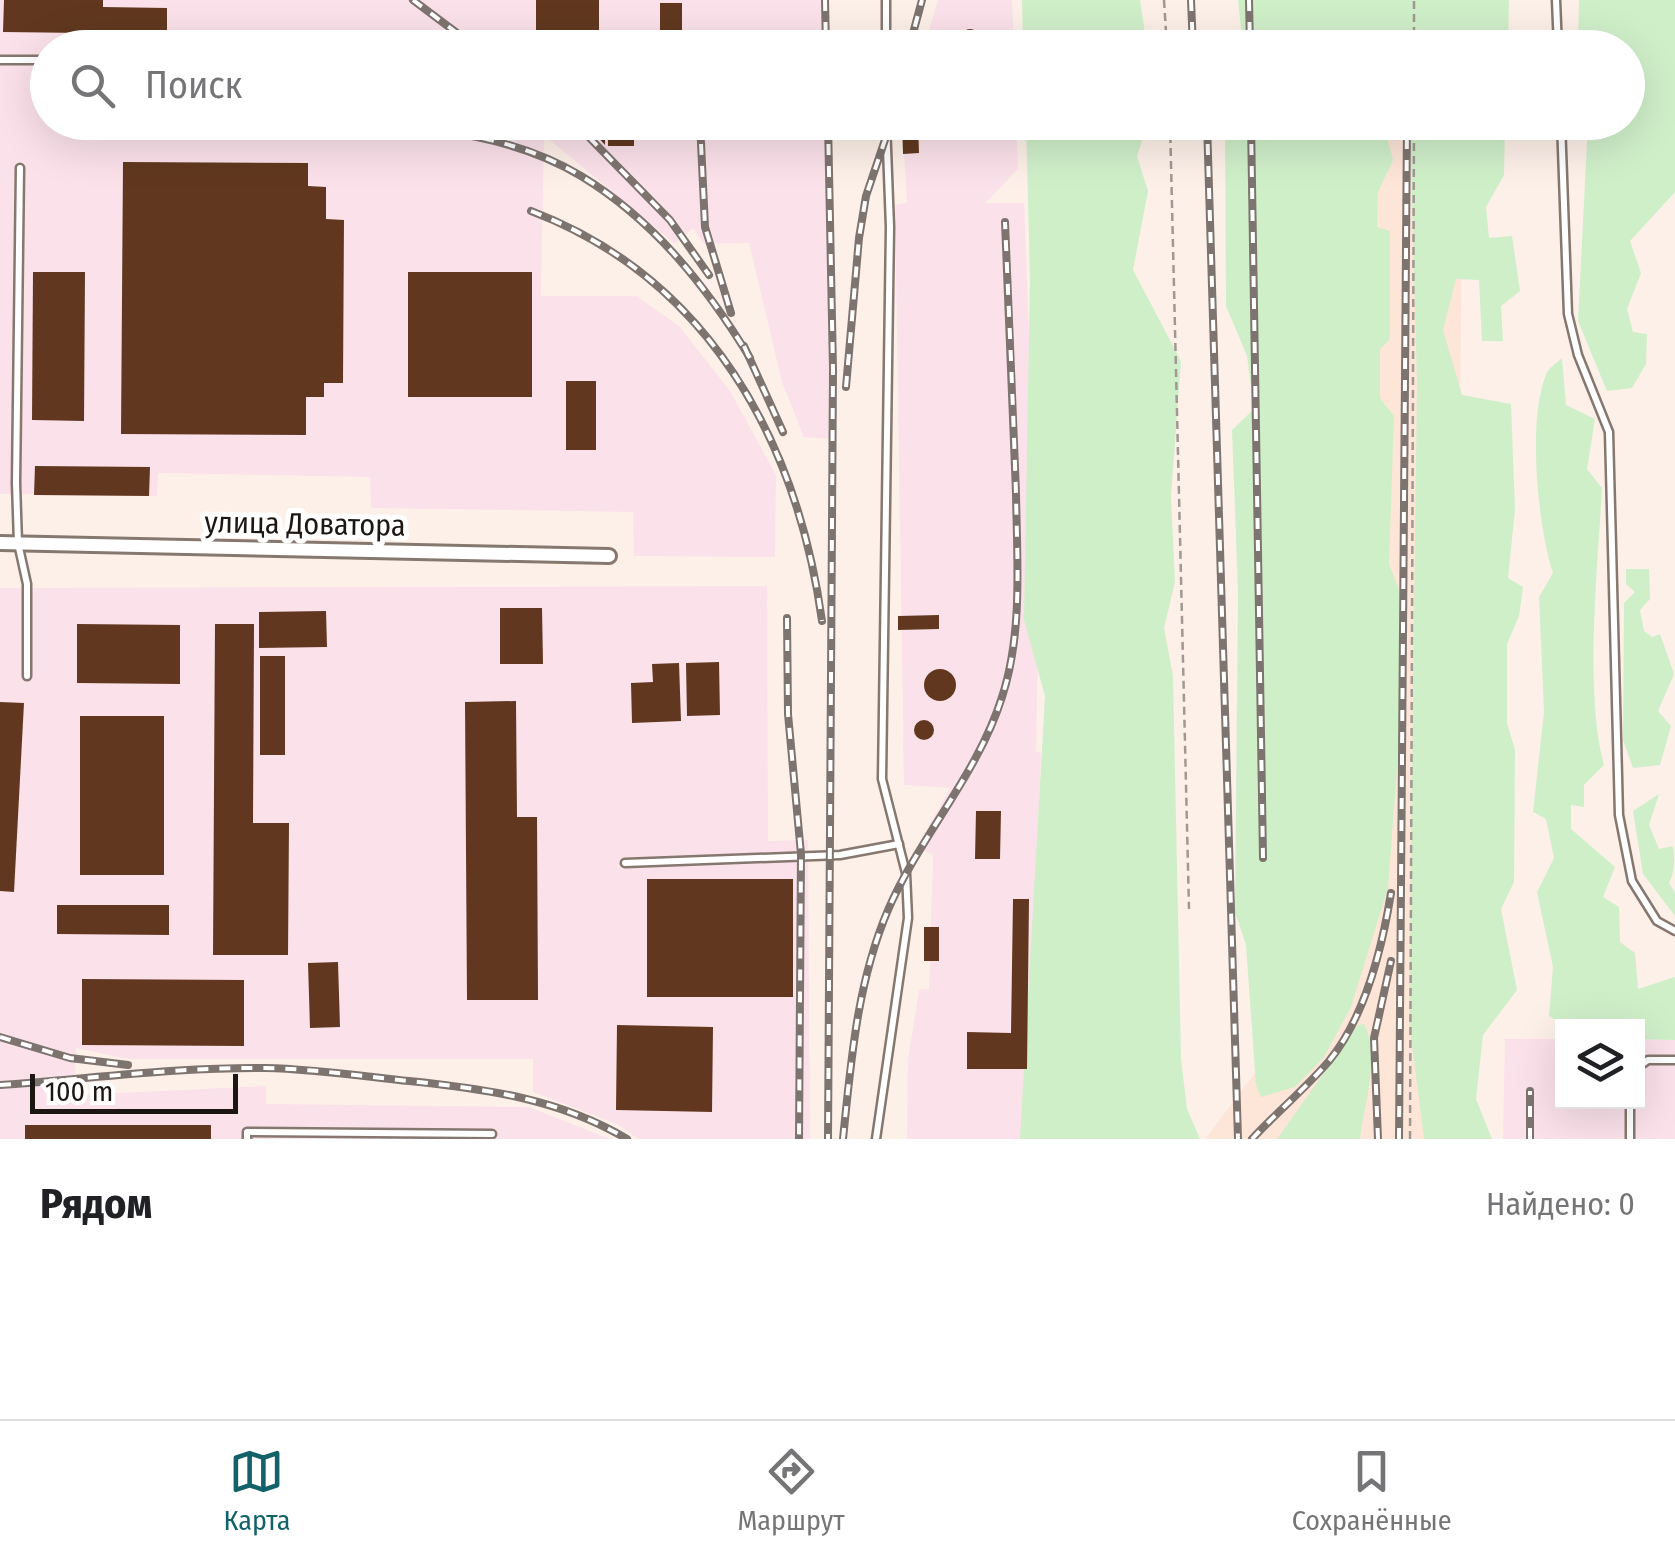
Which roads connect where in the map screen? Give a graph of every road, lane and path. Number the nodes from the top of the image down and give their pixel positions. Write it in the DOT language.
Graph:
graph roads {
  1 [pos="886,0"];
  2 [pos="1164,0"];
  3 [pos="1414,0"];
  4 [pos="1556,0"];
  5 [pos="886,30"];
  6 [pos="1165,30"];
  7 [pos="1414,30"];
  8 [pos="1557,30"];
  9 [pos="0,60"];
  10 [pos="30,60"];
  11 [pos="887,140"];
  12 [pos="1170,140"];
  13 [pos="1414,140"];
  14 [pos="1562,140"];
  15 [pos="20,168"];
  16 [pos="0,543"];
  17 [pos="18,543"];
  18 [pos="609,556"];
  19 [pos="27,676"];
  20 [pos="899,844"];
  21 [pos="625,863"];
  22 [pos="1188,909"];
  23 [pos="1675,931"];
  24 [pos="1675,1060"];
  25 [pos="1645,1062"];
  26 [pos="1630,1109"];
  27 [pos="492,1134"];
  28 [pos="247,1139"];
  29 [pos="876,1139"];
  30 [pos="1410,1139"];
  31 [pos="1630,1139"];
  1 -- 5 [label="lane"];
  2 -- 6 [label="path"];
  3 -- 7 [label="path"];
  4 -- 8 [label="lane"];
  9 -- 10 [label="lane"];
  11 -- 20 [label="lane"];
  12 -- 22 [label="path"];
  13 -- 30 [label="path"];
  14 -- 23 [label="lane"];
  15 -- 17 [label="lane"];
  16 -- 17 [label="street, улица Доватора"];
  17 -- 18 [label="street, улица Доватора"];
  17 -- 19 [label="lane"];
  20 -- 21 [label="lane"];
  20 -- 29 [label="lane"];
  24 -- 25 [label="lane"];
  26 -- 31 [label="lane"];
  27 -- 28 [label="lane"];
}
